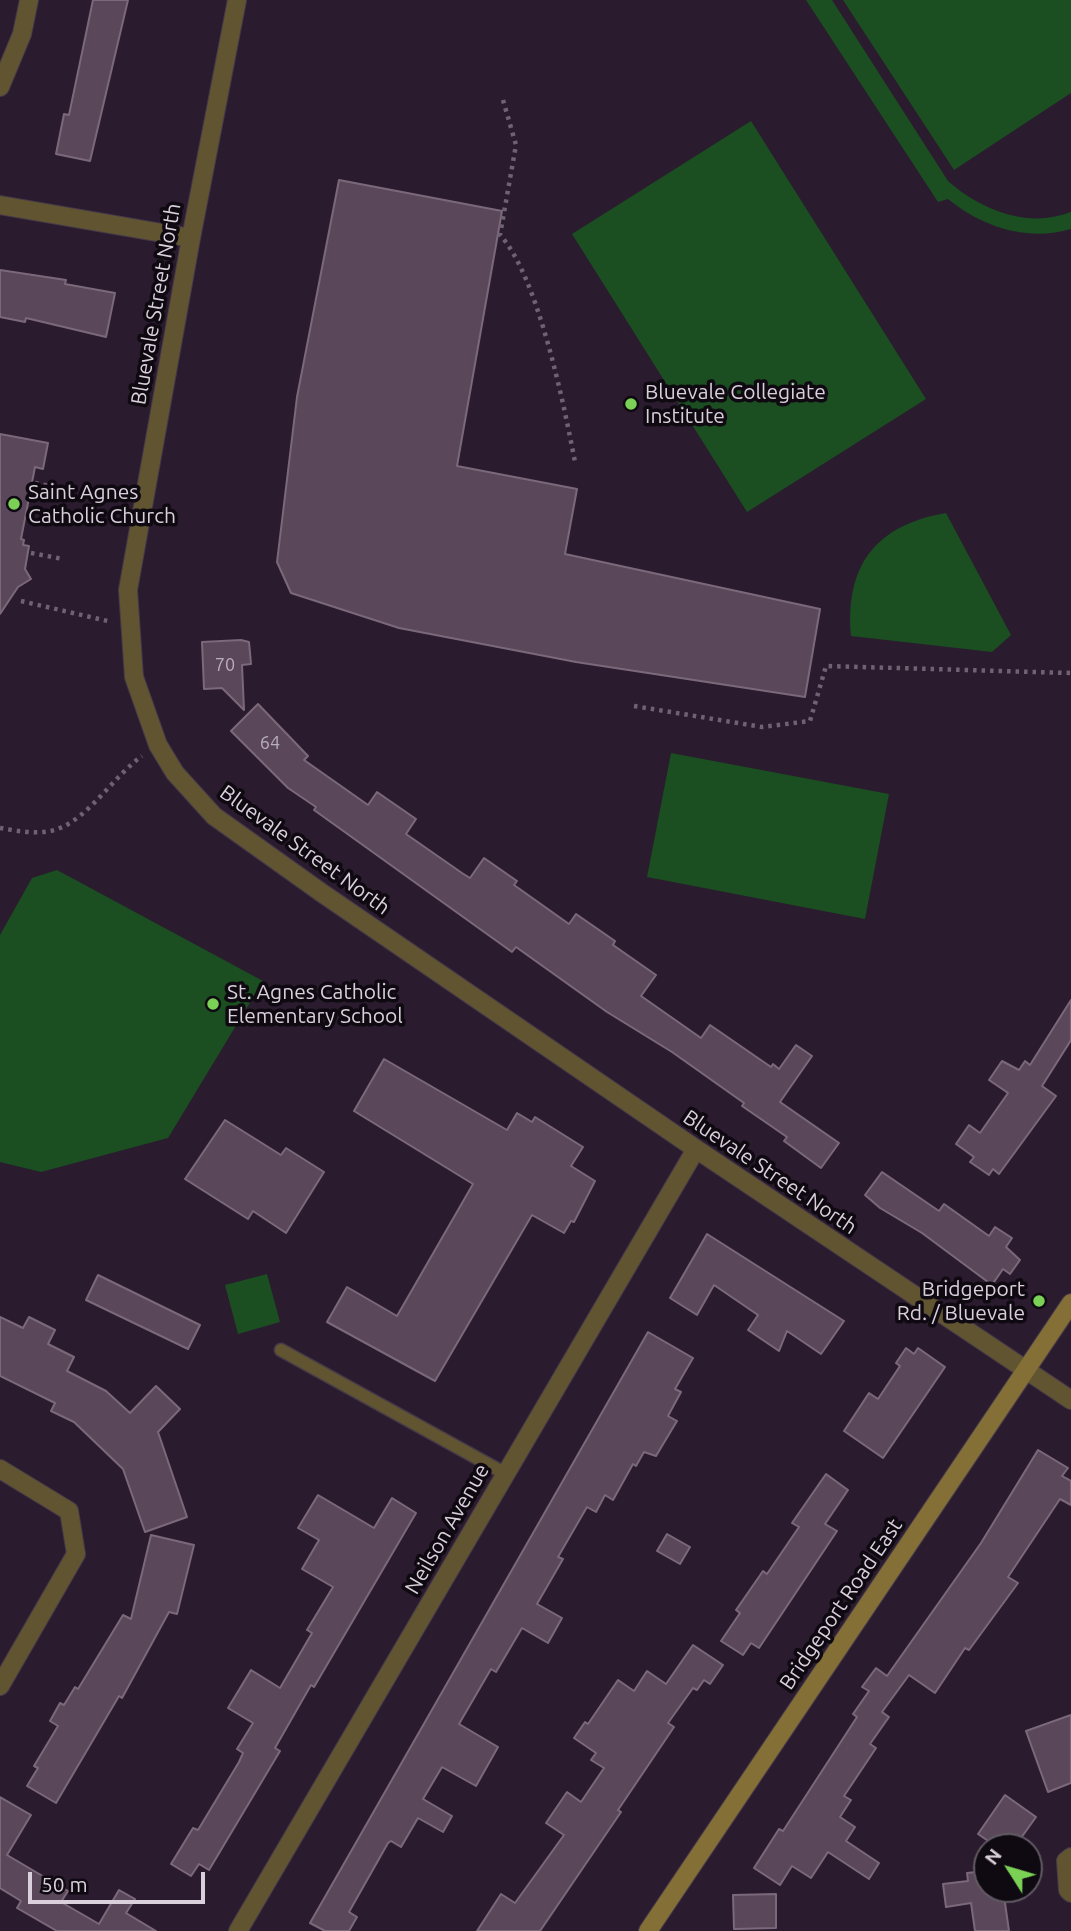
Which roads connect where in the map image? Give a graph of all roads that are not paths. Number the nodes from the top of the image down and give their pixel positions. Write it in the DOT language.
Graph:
graph roads {
  1 [pos="29,0"];
  2 [pos="237,0"];
  3 [pos="0,87"];
  4 [pos="0,205"];
  5 [pos="191,238"];
  6 [pos="696,1149"];
  7 [pos="1071,1303"];
  8 [pos="281,1350"];
  9 [pos="1026,1369"];
  10 [pos="1071,1400"];
  11 [pos="0,1469"];
  12 [pos="506,1474"];
  13 [pos="0,1686"];
  14 [pos="1071,1857"];
  15 [pos="1071,1893"];
  16 [pos="238,1931"];
  17 [pos="648,1931"];
  1 -- 3 [label="street"];
  2 -- 5 [label="street, Bluevale Street North"];
  4 -- 5 [label="street"];
  5 -- 6 [label="street, Bluevale Street North"];
  6 -- 9 [label="street, Bluevale Street North"];
  6 -- 12 [label="street, Neilson Avenue"];
  7 -- 9 [label="main road, Bridgeport Road East"];
  8 -- 12 [label="lane"];
  9 -- 10 [label="street, Bluevale Street North"];
  9 -- 17 [label="main road, Bridgeport Road East"];
  11 -- 13 [label="street"];
  12 -- 16 [label="street, Neilson Avenue"];
  14 -- 15 [label="street"];
}
